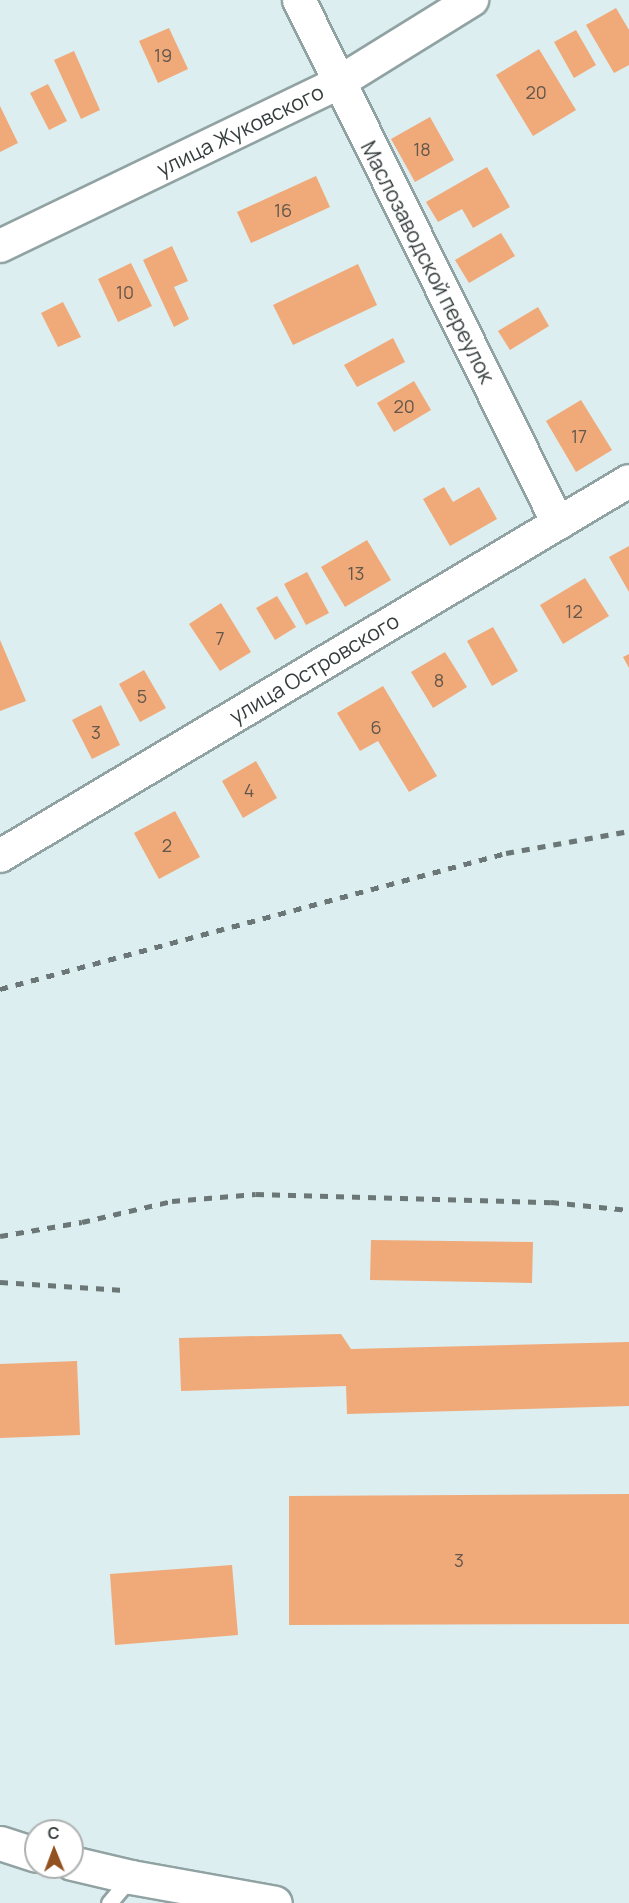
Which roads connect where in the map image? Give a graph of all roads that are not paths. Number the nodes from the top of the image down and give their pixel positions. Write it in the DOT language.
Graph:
graph roads {
  1 [pos="299,0"];
  2 [pos="472,0"];
  3 [pos="338,83"];
  4 [pos="0,246"];
  5 [pos="629,481"];
  6 [pos="558,523"];
  7 [pos="0,856"];
  8 [pos="0,1843"];
  9 [pos="24,1851"];
  10 [pos="84,1866"];
  11 [pos="131,1877"];
  12 [pos="109,1903"];
  13 [pos="275,1903"];
  1 -- 3 [label="street, Маслозаводской переулок"];
  2 -- 3 [label="street, улица Жуковского"];
  3 -- 4 [label="street, улица Жуковского"];
  3 -- 6 [label="street, Маслозаводской переулок"];
  5 -- 6 [label="street, улица Островского"];
  6 -- 7 [label="street, улица Островского"];
  8 -- 9 [label="main road"];
  10 -- 11 [label="main road"];
  11 -- 12 [label="lane"];
  11 -- 13 [label="main road"];
}
